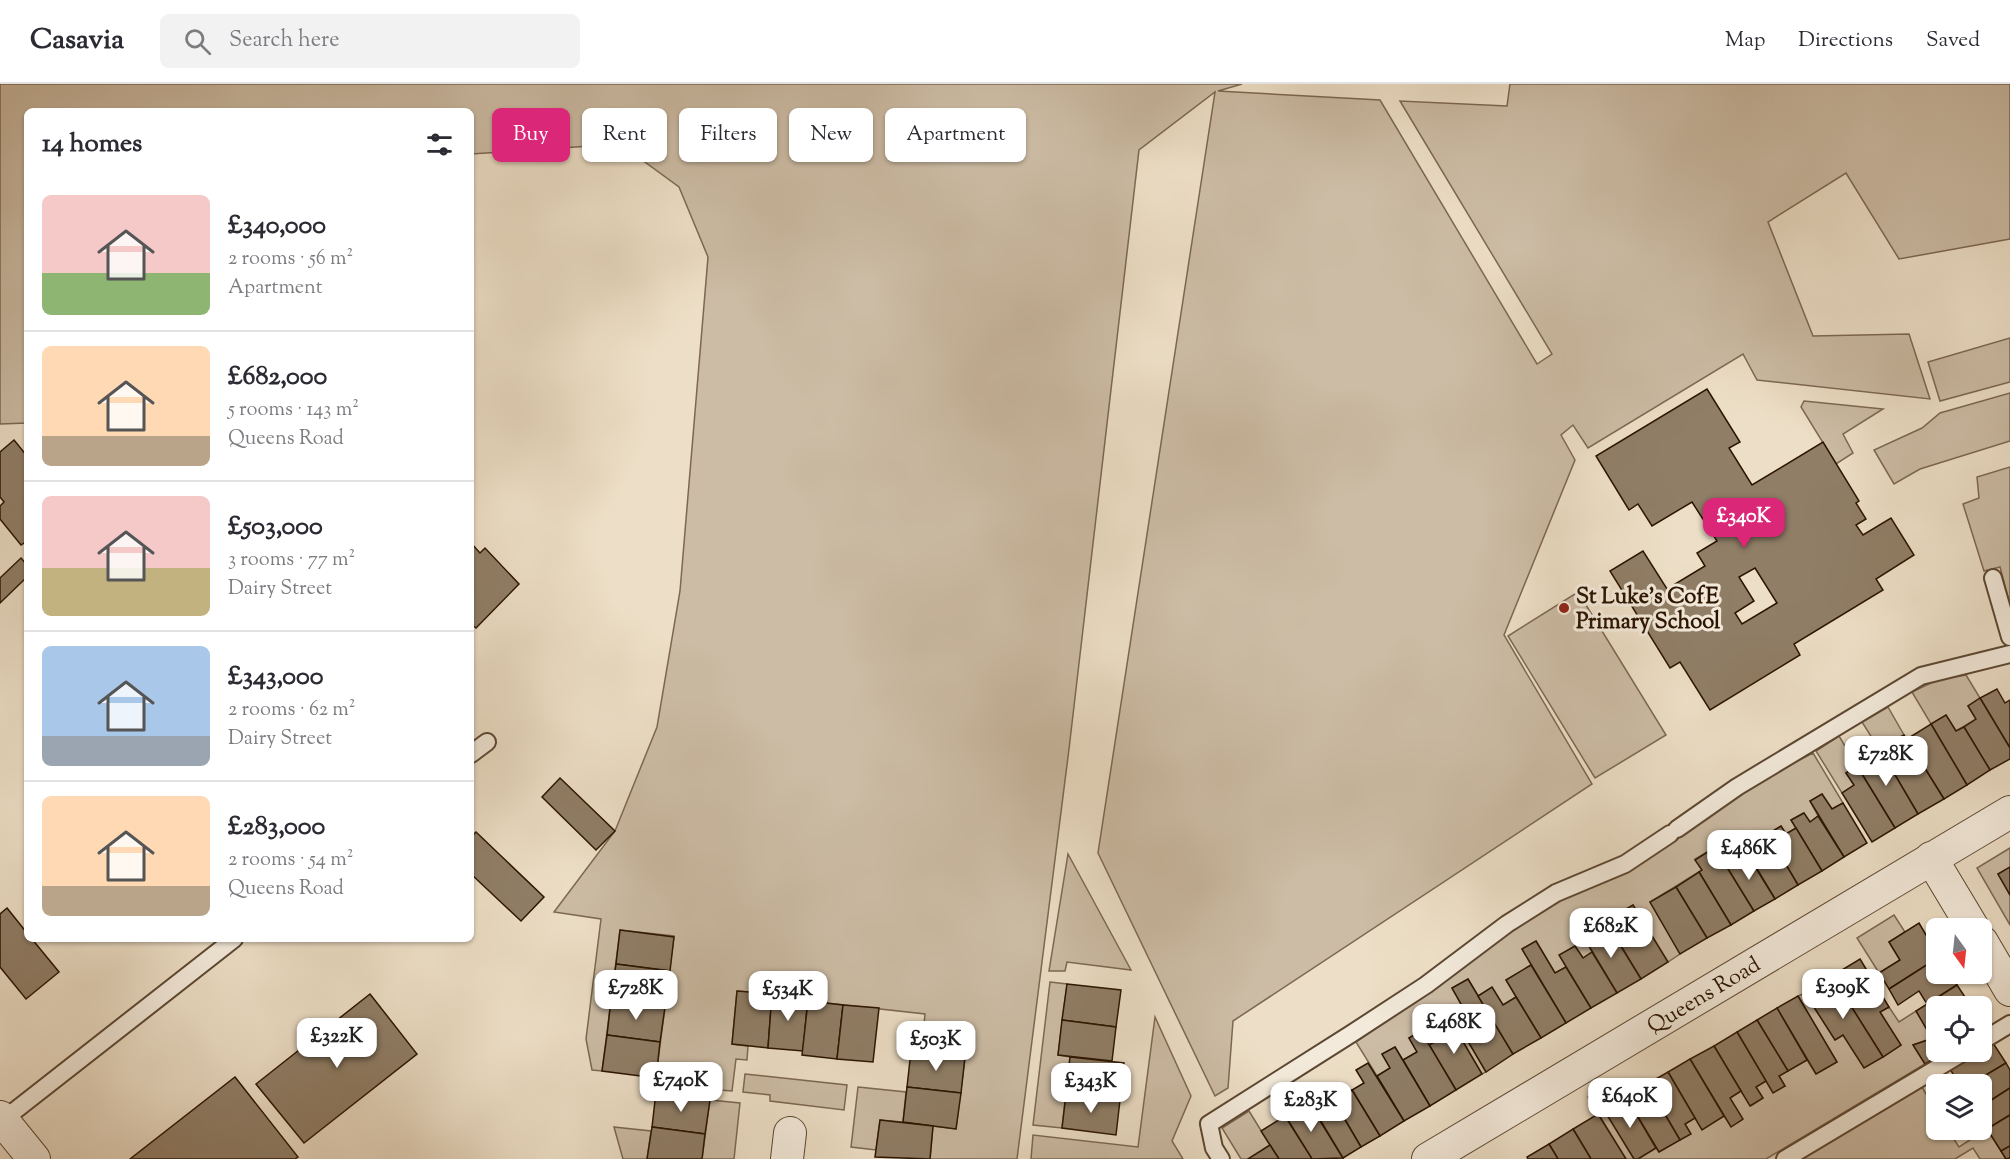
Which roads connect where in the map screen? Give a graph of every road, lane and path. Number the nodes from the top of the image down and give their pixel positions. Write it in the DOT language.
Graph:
graph roads {
  1 [pos="1993,578"];
  2 [pos="2010,637"];
  3 [pos="2010,654"];
  4 [pos="487,742"];
  5 [pos="474,752"];
  6 [pos="2010,812"];
  7 [pos="1931,858"];
  8 [pos="1967,918"];
  9 [pos="230,942"];
  10 [pos="1992,959"];
  11 [pos="2010,990"];
  12 [pos="2010,1023"];
  13 [pos="1992,1035"];
  14 [pos="1947,1062"];
  15 [pos="1,1119"];
  16 [pos="1431,1158"];
  17 [pos="34,1159"];
  18 [pos="1221,1159"];
  19 [pos="1785,1159"];
  1 -- 2 [label="lane"];
  3 -- 18 [label="lane"];
  4 -- 5 [label="lane"];
  6 -- 7 [label="street, Queens Road"];
  7 -- 8 [label="street"];
  7 -- 16 [label="street, Queens Road"];
  9 -- 15 [label="lane"];
  10 -- 11 [label="street"];
  12 -- 13 [label="lane"];
  14 -- 19 [label="lane"];
  15 -- 17 [label="street"];
}
